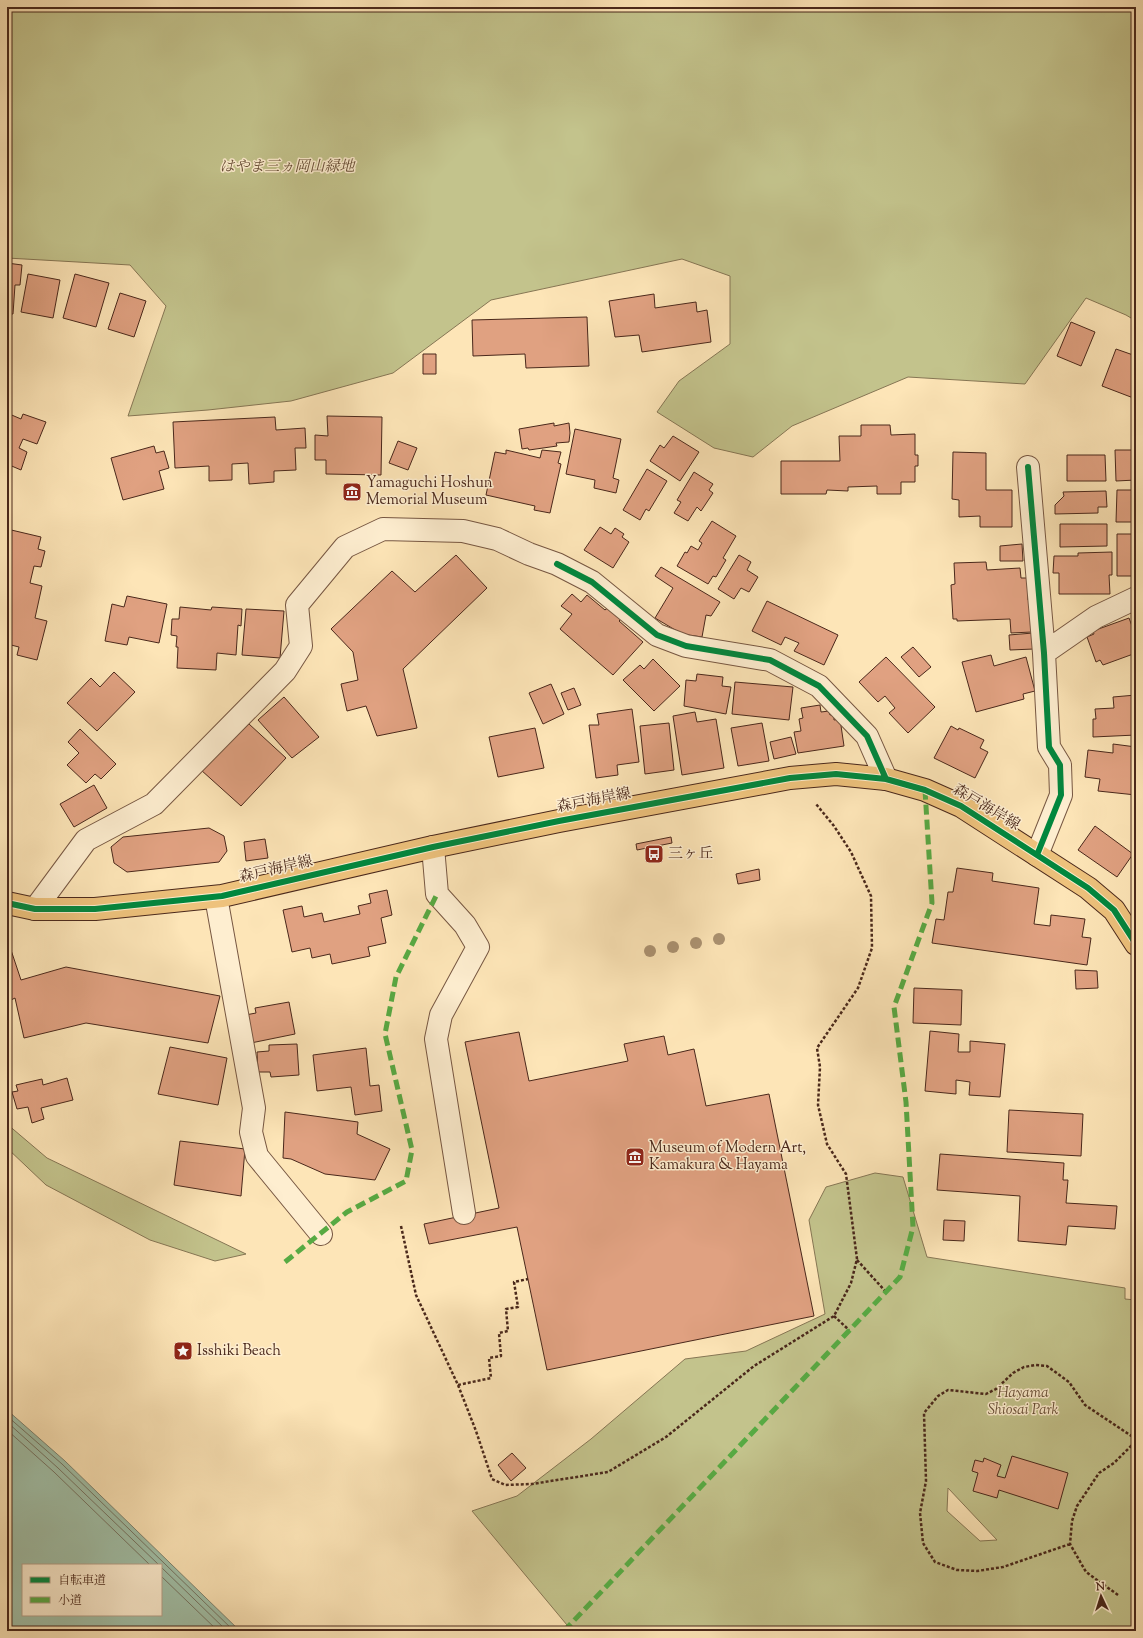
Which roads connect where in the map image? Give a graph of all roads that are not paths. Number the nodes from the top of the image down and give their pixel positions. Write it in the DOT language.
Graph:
graph roads {
  1 [pos="1028,468"];
  2 [pos="1136,598"];
  3 [pos="1044,653"];
  4 [pos="886,779"];
  5 [pos="433,847"];
  6 [pos="1037,854"];
  7 [pos="216,897"];
  8 [pos="7,903"];
  9 [pos="35,909"];
  10 [pos="1136,942"];
  11 [pos="464,1213"];
  12 [pos="320,1234"];
  1 -- 3 [label="street"];
  2 -- 3 [label="street"];
  3 -- 6 [label="street"];
  4 -- 5 [label="main road, 森戸海岸線"];
  4 -- 6 [label="main road, 森戸海岸線"];
  4 -- 9 [label="street"];
  5 -- 7 [label="main road, 森戸海岸線"];
  5 -- 11 [label="street"];
  6 -- 10 [label="main road, 森戸海岸線"];
  7 -- 9 [label="main road, 森戸海岸線"];
  7 -- 12 [label="street"];
  8 -- 9 [label="main road, 森戸海岸線"];
}
